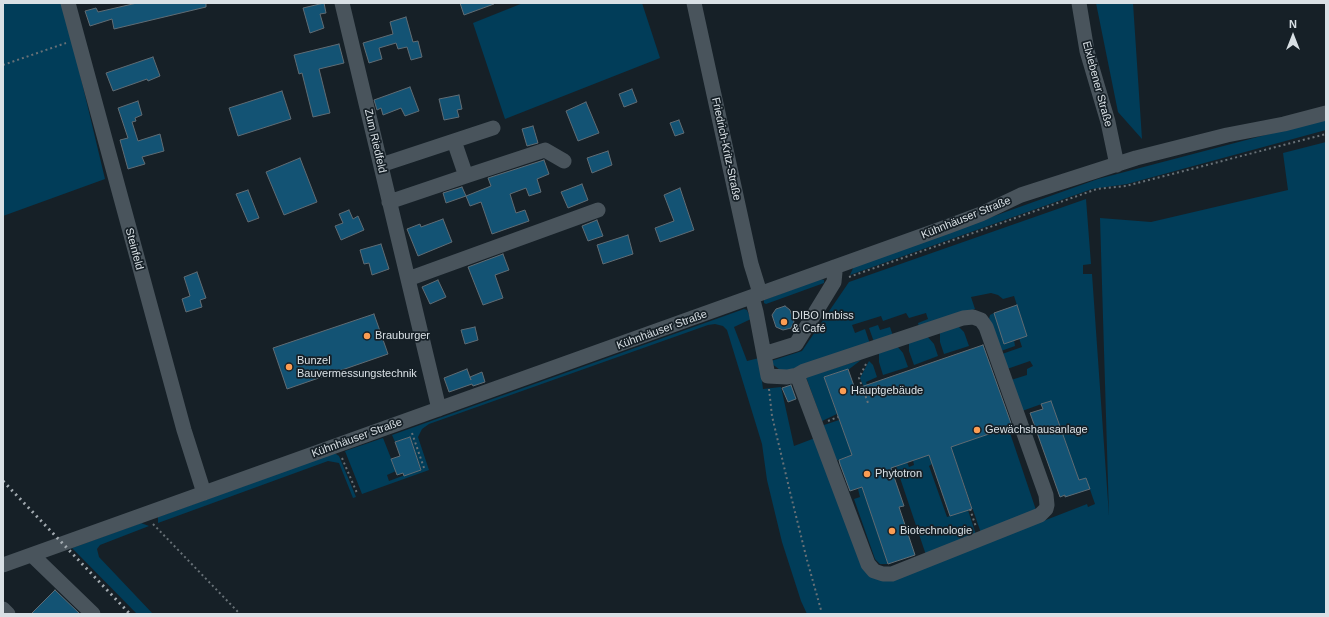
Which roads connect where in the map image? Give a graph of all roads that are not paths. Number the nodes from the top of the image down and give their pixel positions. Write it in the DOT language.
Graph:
graph roads {
  1 [pos="68,3"];
  2 [pos="342,3"];
  3 [pos="694,3"];
  4 [pos="1079,3"];
  5 [pos="1326,113"];
  6 [pos="493,128"];
  7 [pos="454,141"];
  8 [pos="564,161"];
  9 [pos="1117,164"];
  10 [pos="381,165"];
  11 [pos="466,176"];
  12 [pos="389,202"];
  13 [pos="598,210"];
  14 [pos="834,267"];
  15 [pos="408,279"];
  16 [pos="756,295"];
  17 [pos="764,354"];
  18 [pos="797,375"];
  19 [pos="439,409"];
  20 [pos="204,494"];
  21 [pos="32,555"];
  22 [pos="3,565"];
  23 [pos="3,609"];
  24 [pos="8,614"];
  25 [pos="93,614"];
  1 -- 20 [label="street, Steinfeld"];
  2 -- 10 [label="street, Zum Riedfeld"];
  3 -- 16 [label="street, Friedrich-Kritz-Straße"];
  4 -- 9 [label="street, Elxlebener Straße"];
  5 -- 9 [label="street, Kühnhäuser Straße"];
  6 -- 7 [label="street"];
  7 -- 10 [label="street"];
  7 -- 11 [label="street"];
  8 -- 11 [label="street"];
  9 -- 14 [label="street, Kühnhäuser Straße"];
  10 -- 12 [label="street, Zum Riedfeld"];
  11 -- 12 [label="street"];
  12 -- 15 [label="street, Zum Riedfeld"];
  13 -- 15 [label="street"];
  14 -- 16 [label="street, Kühnhäuser Straße"];
  14 -- 17 [label="street"];
  15 -- 19 [label="street, Zum Riedfeld"];
  16 -- 17 [label="street, Friedrich-Kritz-Straße"];
  16 -- 19 [label="street, Kühnhäuser Straße"];
  17 -- 18 [label="street, Friedrich-Kritz-Straße"];
  18 -- 18 [label="street"];
  19 -- 20 [label="street, Kühnhäuser Straße"];
  20 -- 21 [label="street, Kühnhäuser Straße"];
  21 -- 22 [label="street, Kühnhäuser Straße"];
  21 -- 25 [label="street"];
  23 -- 24 [label="street"];
}
